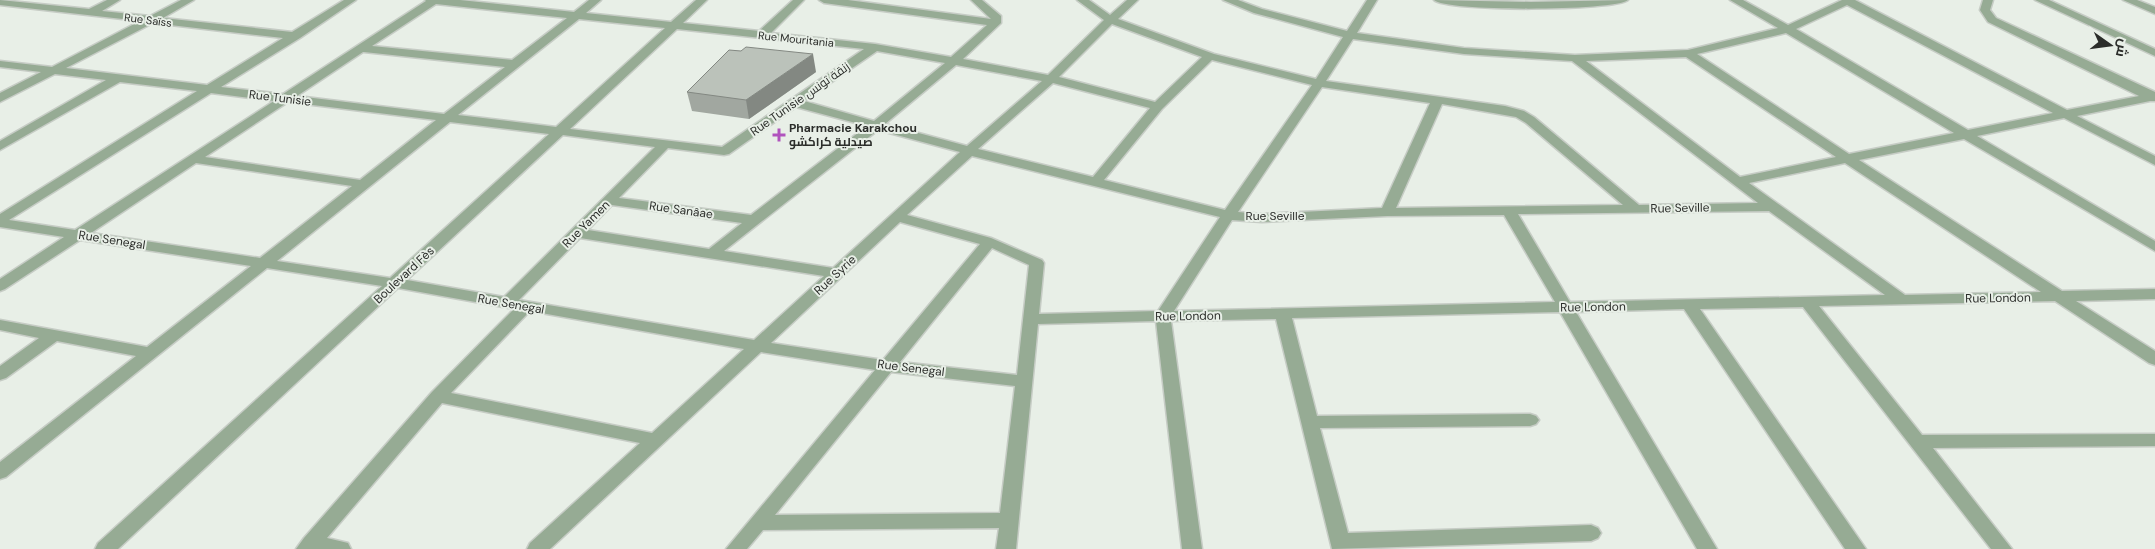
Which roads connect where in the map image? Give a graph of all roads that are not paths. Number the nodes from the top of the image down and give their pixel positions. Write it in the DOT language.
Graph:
graph roads {
  1 [pos="115,0"];
  2 [pos="188,0"];
  3 [pos="351,0"];
  4 [pos="430,0"];
  5 [pos="435,0"];
  6 [pos="596,0"];
  7 [pos="702,0"];
  8 [pos="799,0"];
  9 [pos="824,0"];
  10 [pos="976,0"];
  11 [pos="1082,0"];
  12 [pos="1133,0"];
  13 [pos="1228,0"];
  14 [pos="1372,0"];
  15 [pos="1439,0"];
  16 [pos="1623,0"];
  17 [pos="1735,0"];
  18 [pos="1988,0"];
  19 [pos="2040,0"];
  20 [pos="2128,0"];
  21 [pos="1850,1"];
  22 [pos="0,2"];
  23 [pos="887,4"];
  24 [pos="2155,12"];
  25 [pos="89,13"];
  26 [pos="575,17"];
  27 [pos="150,20"];
  28 [pos="1110,20"];
  29 [pos="996,23"];
  30 [pos="674,26"];
  31 [pos="1788,29"];
  32 [pos="762,35"];
  33 [pos="1349,35"];
  34 [pos="296,36"];
  35 [pos="875,47"];
  36 [pos="364,48"];
  37 [pos="1688,52"];
  38 [pos="2155,53"];
  39 [pos="1210,56"];
  40 [pos="1574,58"];
  41 [pos="956,61"];
  42 [pos="0,64"];
  43 [pos="514,64"];
  44 [pos="54,70"];
  45 [pos="118,78"];
  46 [pos="1052,79"];
  47 [pos="1319,83"];
  48 [pos="211,89"];
  49 [pos="2154,97"];
  50 [pos="0,98"];
  51 [pos="285,98"];
  52 [pos="793,102"];
  53 [pos="1437,102"];
  54 [pos="1158,106"];
  55 [pos="2065,114"];
  56 [pos="447,118"];
  57 [pos="877,124"];
  58 [pos="560,130"];
  59 [pos="1965,134"];
  60 [pos="665,144"];
  61 [pos="0,146"];
  62 [pos="724,150"];
  63 [pos="969,151"];
  64 [pos="1846,158"];
  65 [pos="194,159"];
  66 [pos="2155,161"];
  67 [pos="1738,181"];
  68 [pos="1095,183"];
  69 [pos="363,184"];
  70 [pos="610,201"];
  71 [pos="1772,207"];
  72 [pos="1636,209"];
  73 [pos="1509,210"];
  74 [pos="1387,212"];
  75 [pos="1229,215"];
  76 [pos="897,217"];
  77 [pos="753,220"];
  78 [pos="0,222"];
  79 [pos="578,233"];
  80 [pos="79,235"];
  81 [pos="989,243"];
  82 [pos="2155,247"];
  83 [pos="714,253"];
  84 [pos="264,264"];
  85 [pos="837,273"];
  86 [pos="394,283"];
  87 [pos="0,286"];
  88 [pos="2155,294"];
  89 [pos="2060,296"];
  90 [pos="1902,300"];
  91 [pos="1807,302"];
  92 [pos="507,303"];
  93 [pos="1689,305"];
  94 [pos="526,306"];
  95 [pos="1565,307"];
  96 [pos="1282,314"];
  97 [pos="1163,316"];
  98 [pos="1031,319"];
  99 [pos="0,325"];
  100 [pos="55,334"];
  101 [pos="758,346"];
  102 [pos="150,353"];
  103 [pos="2155,359"];
  104 [pos="887,366"];
  105 [pos="0,374"];
  106 [pos="1023,381"];
  107 [pos="438,396"];
  108 [pos="1530,420"];
  109 [pos="1310,422"];
  110 [pos="657,440"];
  111 [pos="2155,440"];
  112 [pos="1918,442"];
  113 [pos="0,472"];
  114 [pos="1009,520"];
  115 [pos="757,523"];
  116 [pos="1591,533"];
  117 [pos="1341,545"];
  118 [pos="308,546"];
  119 [pos="105,549"];
  120 [pos="341,549"];
  121 [pos="537,549"];
  122 [pos="736,549"];
  123 [pos="1006,549"];
  124 [pos="1192,549"];
  125 [pos="1706,549"];
  126 [pos="1856,549"];
  127 [pos="2002,549"];
  1 -- 25 [label="street"];
  2 -- 27 [label="street"];
  3 -- 34 [label="street"];
  4 -- 5 [label="street, Rue Mouritania"];
  5 -- 26 [label="street, Rue Mouritania"];
  5 -- 36 [label="street"];
  6 -- 26 [label="street"];
  7 -- 30 [label="street, Boulevard Fès"];
  8 -- 32 [label="street"];
  9 -- 23 [label="street"];
  10 -- 29 [label="street"];
  11 -- 28 [label="street"];
  12 -- 28 [label="street, Rue Syrie"];
  13 -- 33 [label="street"];
  14 -- 33 [label="street"];
  15 -- 16 [label="street"];
  17 -- 31 [label="street"];
  18 -- 49 [label="street"];
  19 -- 38 [label="street"];
  20 -- 24 [label="street"];
  21 -- 31 [label="street"];
  21 -- 55 [label="street"];
  22 -- 25 [label="street, Rue Saïss"];
  23 -- 29 [label="street"];
  25 -- 27 [label="street, Rue Saïss"];
  26 -- 30 [label="street, Rue Mouritania"];
  26 -- 43 [label="street"];
  27 -- 34 [label="street, Rue Saïss"];
  27 -- 44 [label="street"];
  28 -- 39 [label="street"];
  28 -- 46 [label="street, Rue Syrie"];
  29 -- 41 [label="street"];
  30 -- 32 [label="street, Rue Mouritania"];
  30 -- 58 [label="street, Boulevard Fès"];
  31 -- 37 [label="street"];
  31 -- 59 [label="street"];
  32 -- 35 [label="street, Rue Mouritania"];
  33 -- 40 [label="street"];
  33 -- 47 [label="street"];
  34 -- 48 [label="street"];
  35 -- 41 [label="street, Rue Mouritania"];
  35 -- 52 [label="street, Rue Tunisie زنقة تونس"];
  36 -- 43 [label="street"];
  36 -- 51 [label="street"];
  37 -- 40 [label="street"];
  37 -- 64 [label="street"];
  39 -- 47 [label="street"];
  39 -- 54 [label="street"];
  40 -- 67 [label="street"];
  41 -- 46 [label="street, Rue Mouritania"];
  41 -- 57 [label="street"];
  42 -- 44 [label="street, Rue Tunisie"];
  43 -- 56 [label="street"];
  44 -- 45 [label="street, Rue Tunisie"];
  44 -- 50 [label="street"];
  45 -- 48 [label="street, Rue Tunisie"];
  45 -- 61 [label="street"];
  46 -- 54 [label="street, Rue Mouritania"];
  46 -- 63 [label="street, Rue Syrie"];
  47 -- 53 [label="street"];
  47 -- 75 [label="street"];
  48 -- 51 [label="street, Rue Tunisie"];
  48 -- 78 [label="street"];
  49 -- 55 [label="street"];
  51 -- 56 [label="street, Rue Tunisie"];
  51 -- 65 [label="street"];
  52 -- 57 [label="street, Rue Seville"];
  52 -- 62 [label="street, Rue Tunisie زنقة تونس"];
  53 -- 72 [label="street"];
  53 -- 74 [label="street"];
  54 -- 68 [label="street"];
  55 -- 59 [label="street"];
  55 -- 66 [label="street"];
  56 -- 58 [label="street, Rue Tunisie"];
  56 -- 69 [label="street"];
  57 -- 63 [label="street, Rue Seville"];
  57 -- 77 [label="street"];
  58 -- 60 [label="street, Rue Tunisie"];
  58 -- 86 [label="street, Boulevard Fès"];
  59 -- 64 [label="street"];
  59 -- 82 [label="street"];
  60 -- 62 [label="street, Rue Tunisie"];
  60 -- 70 [label="street, Rue Yamen"];
  63 -- 68 [label="street, Rue Seville"];
  63 -- 76 [label="street, Rue Syrie"];
  64 -- 67 [label="street"];
  64 -- 89 [label="street"];
  65 -- 69 [label="street"];
  65 -- 80 [label="street"];
  67 -- 71 [label="street"];
  68 -- 75 [label="street, Rue Seville"];
  69 -- 84 [label="street"];
  70 -- 77 [label="street, Rue Sanâae"];
  70 -- 79 [label="street, Rue Yamen"];
  71 -- 72 [label="street, Rue Seville"];
  71 -- 90 [label="street"];
  72 -- 73 [label="street, Rue Seville"];
  73 -- 74 [label="street, Rue Seville"];
  73 -- 95 [label="street"];
  74 -- 75 [label="street, Rue Seville"];
  75 -- 97 [label="street"];
  76 -- 81 [label="street"];
  76 -- 85 [label="street, Rue Syrie"];
  77 -- 83 [label="street"];
  78 -- 80 [label="street, Rue Senegal"];
  79 -- 83 [label="street"];
  79 -- 92 [label="street, Rue Yamen"];
  80 -- 84 [label="street, Rue Senegal"];
  80 -- 87 [label="street"];
  81 -- 98 [label="street"];
  81 -- 104 [label="street"];
  83 -- 85 [label="street"];
  84 -- 86 [label="street, Rue Senegal"];
  84 -- 102 [label="street"];
  85 -- 101 [label="street, Rue Syrie"];
  86 -- 92 [label="street, Rue Senegal"];
  86 -- 119 [label="street, Boulevard Fès"];
  88 -- 89 [label="street, Rue London"];
  89 -- 90 [label="street, Rue London"];
  89 -- 103 [label="street"];
  90 -- 91 [label="street, Rue London"];
  91 -- 93 [label="street, Rue London"];
  91 -- 112 [label="street"];
  92 -- 94 [label="street, Rue Senegal"];
  93 -- 95 [label="street, Rue London"];
  93 -- 126 [label="street"];
  94 -- 101 [label="street, Rue Senegal"];
  94 -- 107 [label="street"];
  95 -- 96 [label="street, Rue London"];
  95 -- 125 [label="street"];
  96 -- 97 [label="street, Rue London"];
  96 -- 109 [label="street"];
  97 -- 98 [label="street, Rue London"];
  97 -- 124 [label="street"];
  98 -- 106 [label="street"];
  99 -- 100 [label="street"];
  100 -- 102 [label="street"];
  100 -- 105 [label="street"];
  101 -- 104 [label="street, Rue Senegal"];
  101 -- 110 [label="street, Rue Syrie"];
  102 -- 113 [label="street"];
  104 -- 106 [label="street, Rue Senegal"];
  104 -- 115 [label="street"];
  106 -- 114 [label="street"];
  107 -- 110 [label="street"];
  107 -- 118 [label="street"];
  108 -- 109 [label="street"];
  109 -- 117 [label="street"];
  110 -- 121 [label="street, Rue Syrie"];
  111 -- 112 [label="street"];
  112 -- 127 [label="street"];
  114 -- 115 [label="street"];
  114 -- 123 [label="street"];
  115 -- 122 [label="street"];
  116 -- 117 [label="street"];
  118 -- 120 [label="street"];
}
